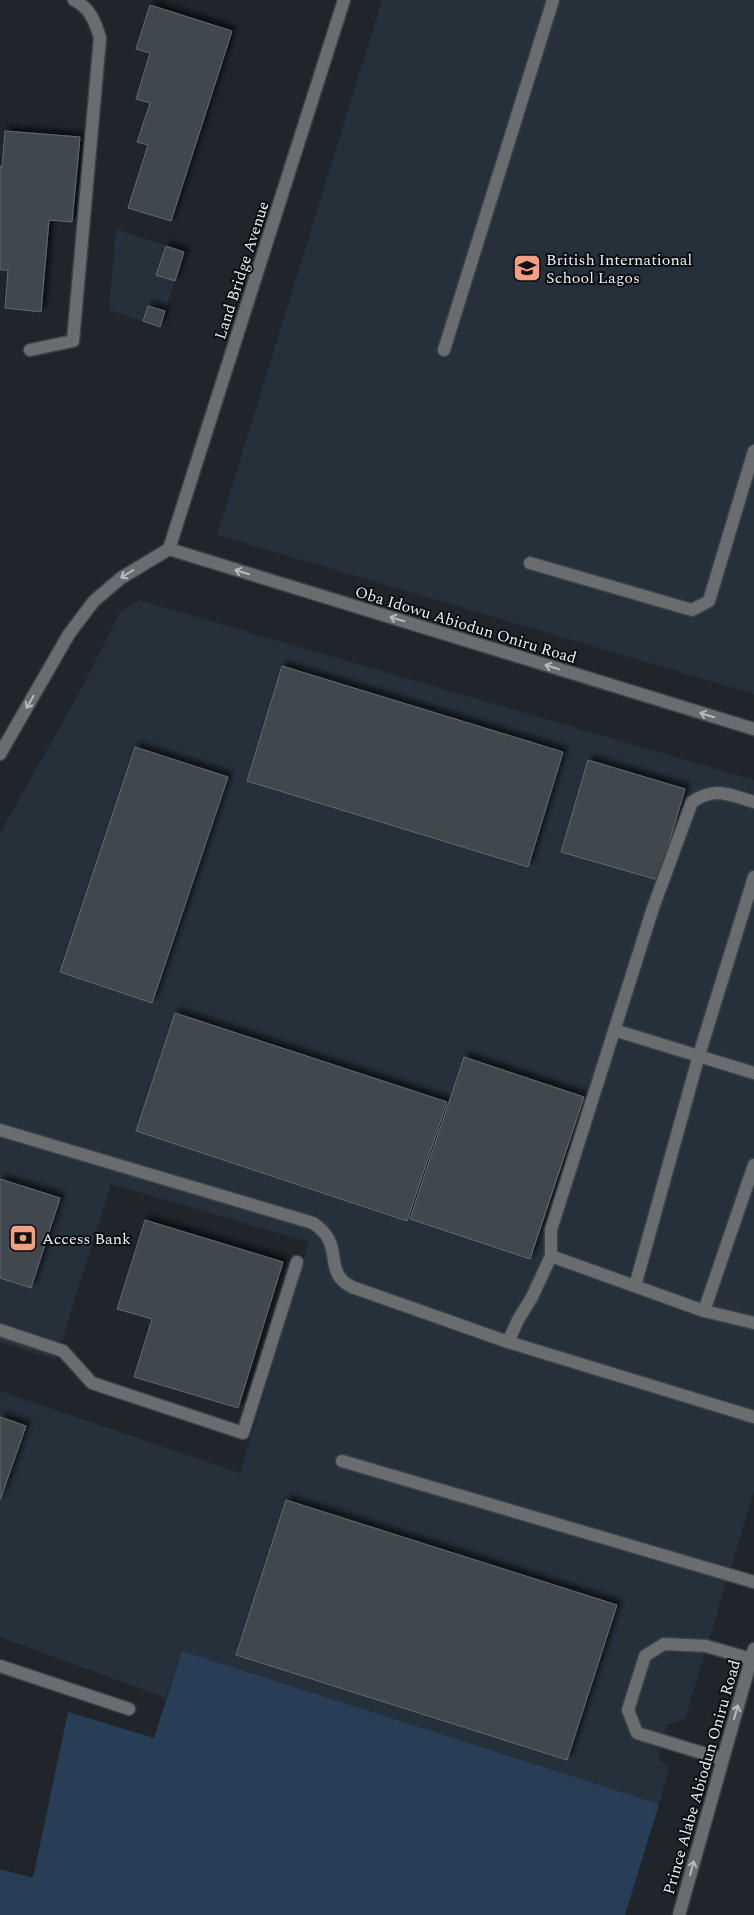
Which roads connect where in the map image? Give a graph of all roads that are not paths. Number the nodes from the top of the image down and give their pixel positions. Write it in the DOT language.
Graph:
graph roads {
  1 [pos="74,0"];
  2 [pos="344,0"];
  3 [pos="553,0"];
  4 [pos="30,350"];
  5 [pos="444,350"];
  6 [pos="754,451"];
  7 [pos="168,549"];
  8 [pos="530,563"];
  9 [pos="754,729"];
  10 [pos="0,754"];
  11 [pos="754,802"];
  12 [pos="754,877"];
  13 [pos="614,1030"];
  14 [pos="699,1055"];
  15 [pos="754,1073"];
  16 [pos="0,1130"];
  17 [pos="754,1165"];
  18 [pos="551,1256"];
  19 [pos="297,1262"];
  20 [pos="635,1286"];
  21 [pos="704,1311"];
  22 [pos="754,1323"];
  23 [pos="0,1330"];
  24 [pos="508,1342"];
  25 [pos="754,1417"];
  26 [pos="342,1461"];
  27 [pos="754,1582"];
  28 [pos="752,1654"];
  29 [pos="0,1666"];
  30 [pos="129,1709"];
  31 [pos="722,1759"];
  32 [pos="679,1915"];
  1 -- 4 [label="street"];
  2 -- 7 [label="street, Land Bridge Avenue"];
  3 -- 5 [label="street"];
  6 -- 8 [label="street"];
  9 -- 7 [label="street, Oba Idowu Abiodun Oniru Road, one-way"];
  7 -- 10 [label="street, one-way"];
  11 -- 13 [label="street"];
  12 -- 14 [label="street"];
  13 -- 14 [label="street"];
  13 -- 18 [label="street"];
  14 -- 15 [label="street"];
  14 -- 20 [label="street"];
  16 -- 24 [label="street"];
  17 -- 21 [label="street"];
  18 -- 20 [label="street"];
  18 -- 24 [label="street"];
  19 -- 23 [label="street"];
  20 -- 21 [label="street"];
  21 -- 22 [label="street"];
  24 -- 25 [label="street"];
  26 -- 27 [label="street"];
  31 -- 28 [label="street, Prince Alabe Abiodun Oniru Road, one-way"];
  28 -- 31 [label="street"];
  29 -- 30 [label="street"];
  32 -- 31 [label="street, Prince Alabe Abiodun Oniru Road, one-way"];
}
